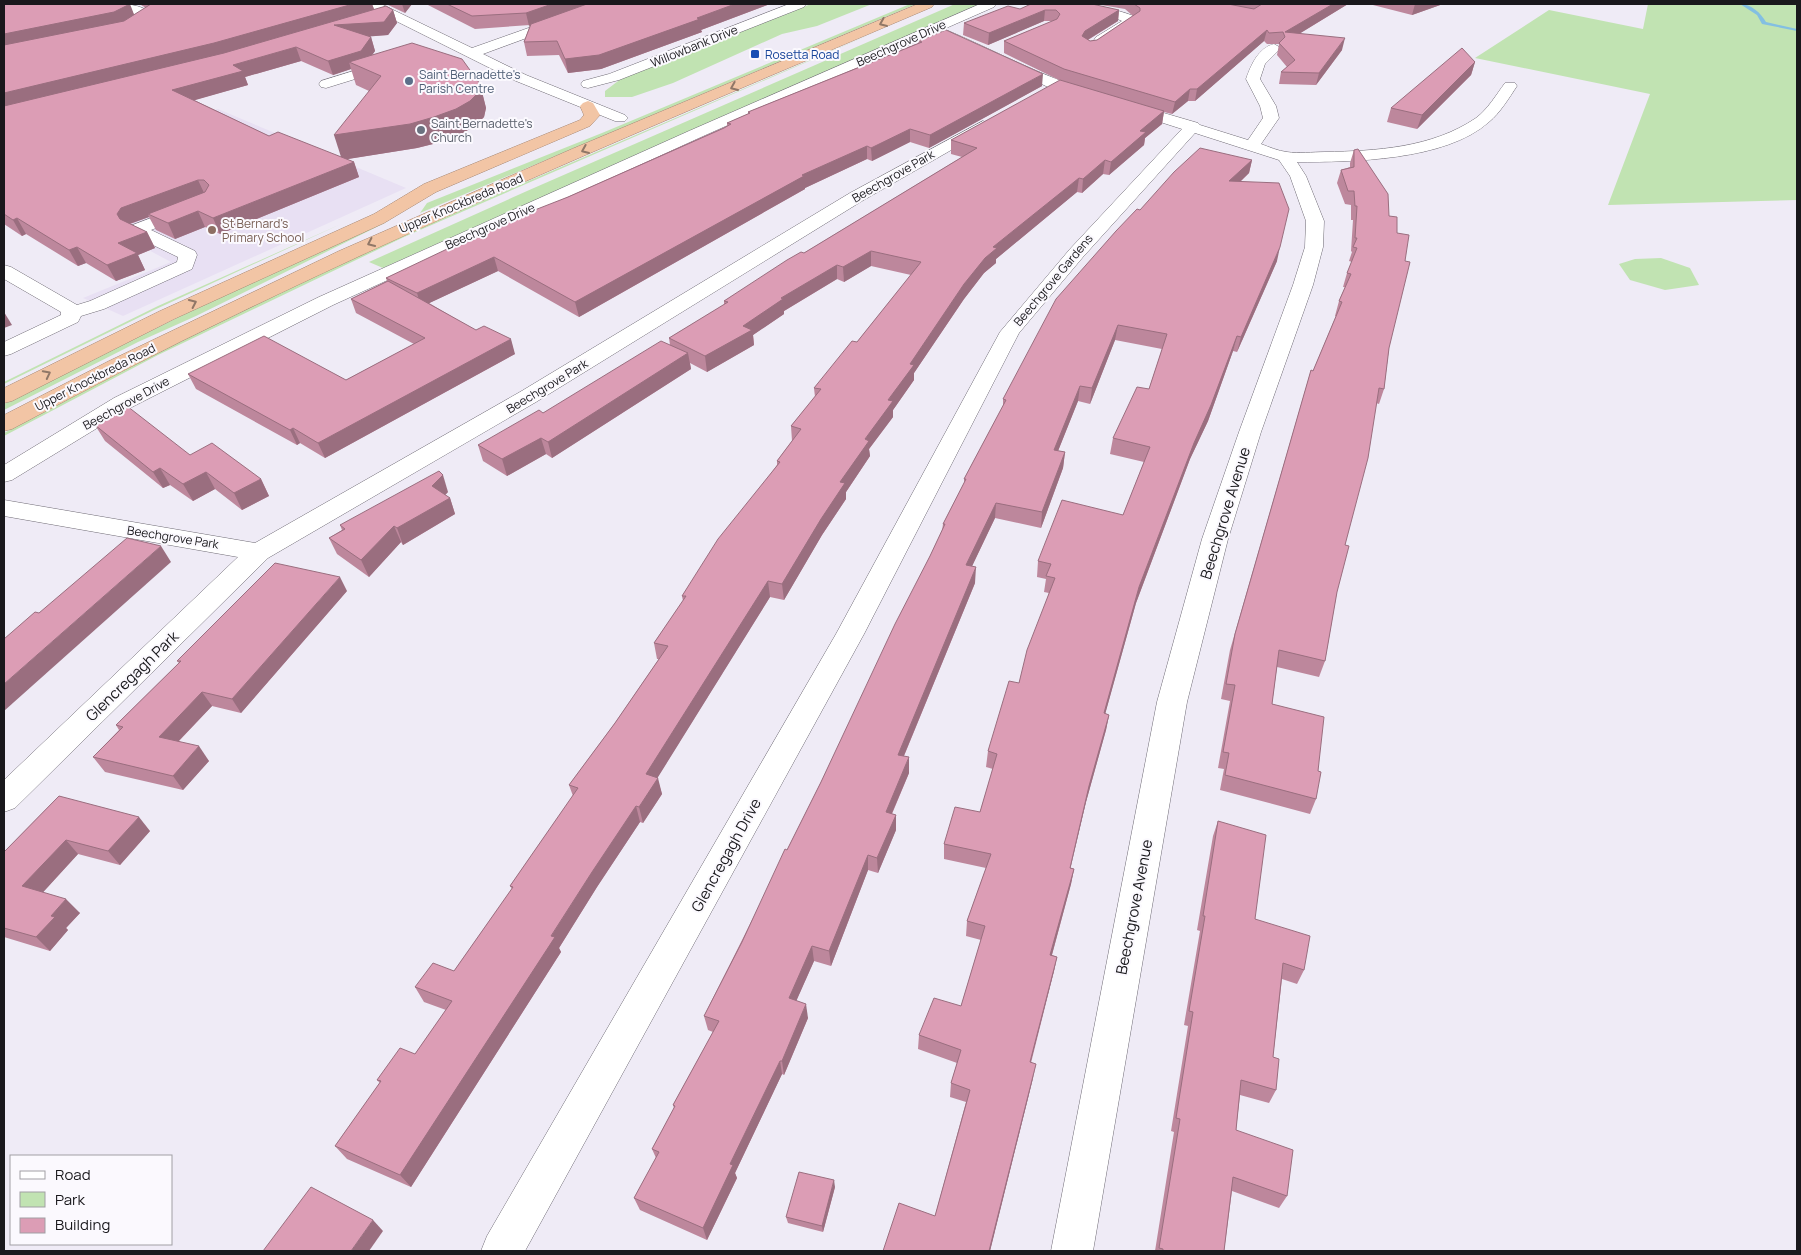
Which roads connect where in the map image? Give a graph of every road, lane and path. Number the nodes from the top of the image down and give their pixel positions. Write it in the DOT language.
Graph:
graph roads {
  1 [pos="117,4"];
  2 [pos="372,4"];
  3 [pos="607,4"];
  4 [pos="800,4"];
  5 [pos="893,4"];
  6 [pos="928,4"];
  7 [pos="1068,4"];
  8 [pos="991,8"];
  9 [pos="391,13"];
  10 [pos="375,18"];
  11 [pos="932,29"];
  12 [pos="116,32"];
  13 [pos="451,43"];
  14 [pos="1090,47"];
  15 [pos="435,48"];
  16 [pos="1274,48"];
  17 [pos="472,53"];
  18 [pos="400,60"];
  19 [pos="326,84"];
  20 [pos="588,84"];
  21 [pos="1057,86"];
  22 [pos="1510,86"];
  23 [pos="1031,100"];
  24 [pos="588,106"];
  25 [pos="620,118"];
  26 [pos="998,118"];
  27 [pos="1193,126"];
  28 [pos="1252,145"];
  29 [pos="1285,158"];
  30 [pos="205,202"];
  31 [pos="378,219"];
  32 [pos="4,271"];
  33 [pos="71,312"];
  34 [pos="4,350"];
  35 [pos="4,396"];
  36 [pos="4,424"];
  37 [pos="944,456"];
  38 [pos="4,475"];
  39 [pos="4,508"];
  40 [pos="259,552"];
  41 [pos="4,800"];
  42 [pos="502,1251"];
  43 [pos="1072,1251"];
  1 -- 12 [label="street"];
  2 -- 9 [label="street"];
  3 -- 17 [label="street"];
  4 -- 20 [label="street, Willowbank Drive"];
  5 -- 25 [label="highway, Upper Knockbreda Road"];
  6 -- 36 [label="highway, Upper Knockbreda Road, one-way"];
  7 -- 14 [label="street"];
  8 -- 11 [label="street, Beechgrove Drive"];
  9 -- 10 [label="street"];
  9 -- 13 [label="street"];
  11 -- 21 [label="street"];
  11 -- 38 [label="street, Beechgrove Drive"];
  13 -- 15 [label="street"];
  13 -- 17 [label="street"];
  16 -- 28 [label="street"];
  17 -- 24 [label="street"];
  18 -- 19 [label="street"];
  21 -- 23 [label="street"];
  21 -- 27 [label="street"];
  22 -- 29 [label="street"];
  24 -- 25 [label="street"];
  24 -- 31 [label="highway"];
  25 -- 31 [label="highway, Upper Knockbreda Road"];
  26 -- 40 [label="street, Beechgrove Park"];
  27 -- 28 [label="street"];
  27 -- 37 [label="street, Beechgrove Gardens"];
  28 -- 29 [label="street"];
  29 -- 43 [label="street, Beechgrove Avenue"];
  30 -- 33 [label="street"];
  35 -- 31 [label="highway, Upper Knockbreda Road, one-way"];
  32 -- 33 [label="street"];
  33 -- 34 [label="street"];
  37 -- 42 [label="street, Glencregagh Drive"];
  39 -- 40 [label="street, Beechgrove Park"];
  40 -- 41 [label="street, Glencregagh Park"];
}
